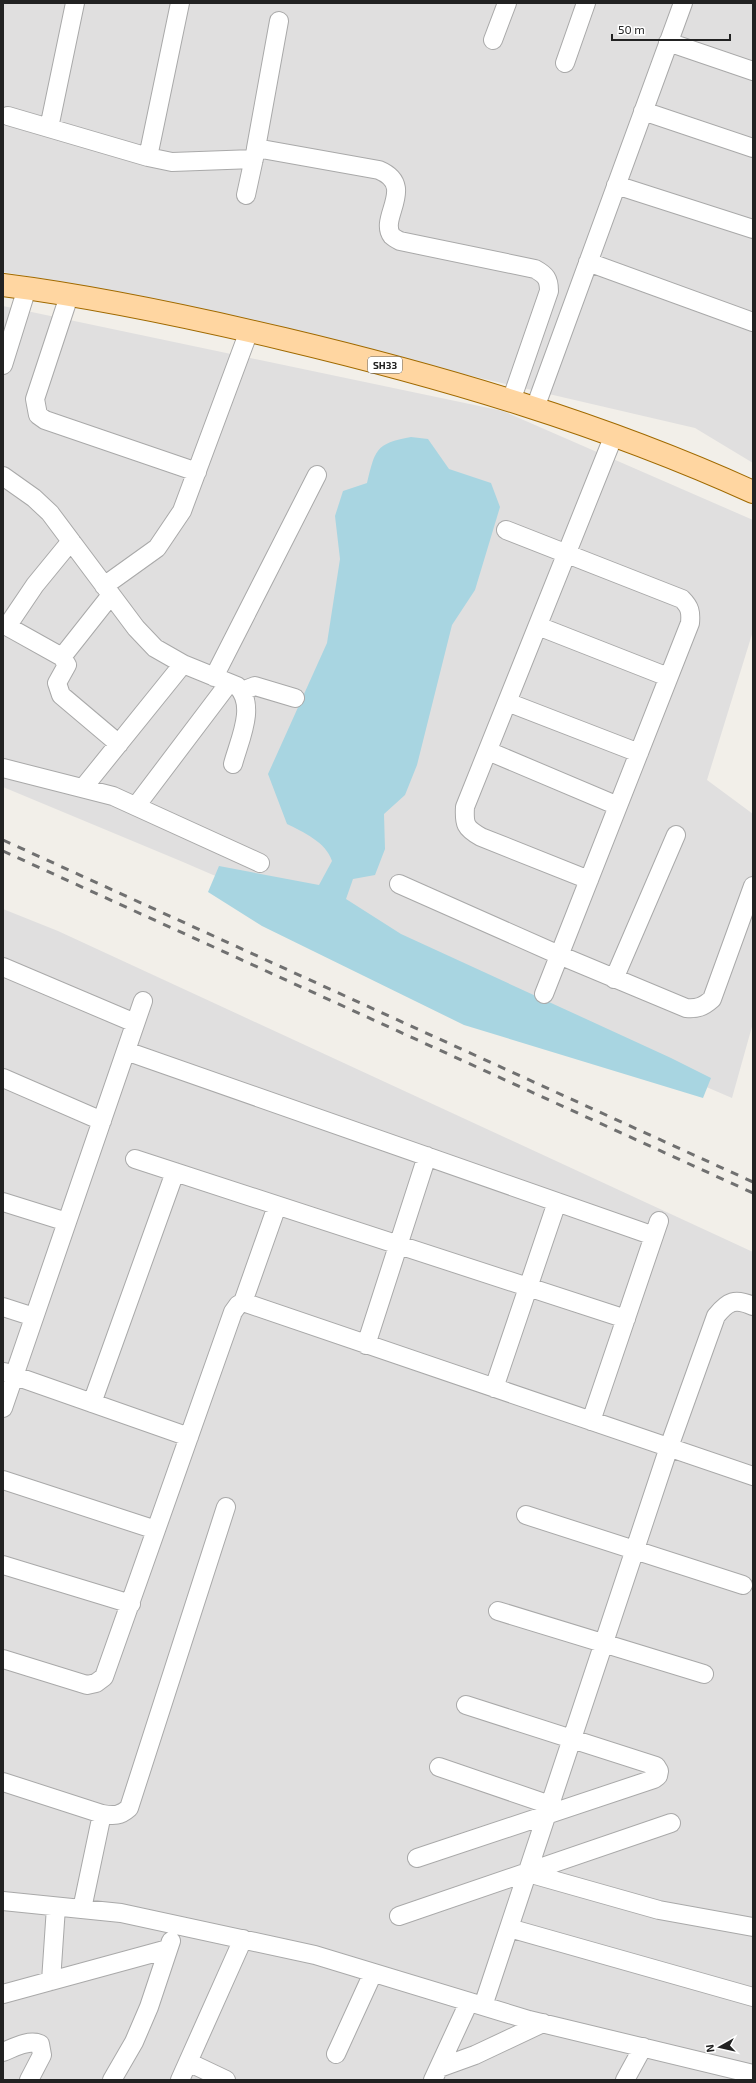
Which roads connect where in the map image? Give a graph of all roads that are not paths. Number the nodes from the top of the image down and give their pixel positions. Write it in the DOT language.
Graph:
graph roads {
  1 [pos="75,3"];
  2 [pos="180,3"];
  3 [pos="507,3"];
  4 [pos="586,3"];
  5 [pos="683,3"];
  6 [pos="279,21"];
  7 [pos="493,40"];
  8 [pos="668,42"];
  9 [pos="565,63"];
  10 [pos="753,70"];
  11 [pos="643,111"];
  12 [pos="8,116"];
  13 [pos="49,128"];
  14 [pos="753,148"];
  15 [pos="255,154"];
  16 [pos="148,157"];
  17 [pos="616,185"];
  18 [pos="246,195"];
  19 [pos="753,230"];
  20 [pos="588,262"];
  21 [pos="3,285"];
  22 [pos="26,288"];
  23 [pos="69,296"];
  24 [pos="753,322"];
  25 [pos="249,331"];
  26 [pos="3,365"];
  27 [pos="511,401"];
  28 [pos="535,408"];
  29 [pos="614,435"];
  30 [pos="197,472"];
  31 [pos="317,475"];
  32 [pos="3,476"];
  33 [pos="753,492"];
  34 [pos="506,530"];
  35 [pos="70,541"];
  36 [pos="567,552"];
  37 [pos="107,590"];
  38 [pos="6,625"];
  39 [pos="538,626"];
  40 [pos="62,657"];
  41 [pos="183,664"];
  42 [pos="668,677"];
  43 [pos="228,684"];
  44 [pos="295,698"];
  45 [pos="507,702"];
  46 [pos="119,744"];
  47 [pos="488,751"];
  48 [pos="639,753"];
  49 [pos="233,764"];
  50 [pos="3,768"];
  51 [pos="83,788"];
  52 [pos="136,806"];
  53 [pos="618,806"];
  54 [pos="676,835"];
  55 [pos="260,863"];
  56 [pos="589,880"];
  57 [pos="399,884"];
  58 [pos="753,886"];
  59 [pos="559,955"];
  60 [pos="3,966"];
  61 [pos="614,979"];
  62 [pos="544,994"];
  63 [pos="143,1001"];
  64 [pos="135,1023"];
  65 [pos="126,1051"];
  66 [pos="3,1078"];
  67 [pos="102,1120"];
  68 [pos="427,1156"];
  69 [pos="135,1159"];
  70 [pos="174,1172"];
  71 [pos="3,1202"];
  72 [pos="557,1202"];
  73 [pos="276,1206"];
  74 [pos="67,1222"];
  75 [pos="398,1245"];
  76 [pos="528,1287"];
  77 [pos="243,1302"];
  78 [pos="753,1306"];
  79 [pos="3,1307"];
  80 [pos="34,1317"];
  81 [pos="626,1319"];
  82 [pos="366,1345"];
  83 [pos="8,1374"];
  84 [pos="494,1388"];
  85 [pos="92,1403"];
  86 [pos="3,1408"];
  87 [pos="591,1421"];
  88 [pos="189,1437"];
  89 [pos="669,1447"];
  90 [pos="753,1476"];
  91 [pos="3,1480"];
  92 [pos="226,1507"];
  93 [pos="526,1515"];
  94 [pos="156,1530"];
  95 [pos="635,1550"];
  96 [pos="3,1565"];
  97 [pos="743,1584"];
  98 [pos="131,1604"];
  99 [pos="498,1611"];
  100 [pos="604,1643"];
  101 [pos="3,1659"];
  102 [pos="704,1674"];
  103 [pos="466,1705"];
  104 [pos="572,1738"];
  105 [pos="439,1767"];
  106 [pos="3,1782"];
  107 [pos="549,1810"];
  108 [pos="102,1814"];
  109 [pos="671,1823"];
  110 [pos="417,1858"];
  111 [pos="528,1873"];
  112 [pos="3,1901"];
  113 [pos="56,1906"];
  114 [pos="82,1909"];
  115 [pos="398,1916"];
  116 [pos="177,1925"];
  117 [pos="753,1927"];
  118 [pos="509,1928"];
  119 [pos="243,1939"];
  120 [pos="168,1949"];
  121 [pos="374,1973"];
  122 [pos="51,1981"];
  123 [pos="3,1994"];
  124 [pos="753,1997"];
  125 [pos="476,2004"];
  126 [pos="543,2023"];
  127 [pos="643,2047"];
  128 [pos="3,2052"];
  129 [pos="336,2054"];
  130 [pos="188,2062"];
  131 [pos="753,2074"];
  132 [pos="435,2077"];
  133 [pos="29,2080"];
  134 [pos="112,2080"];
  135 [pos="180,2080"];
  136 [pos="226,2080"];
  137 [pos="625,2080"];
  1 -- 13 [label="street"];
  2 -- 16 [label="street"];
  3 -- 7 [label="street"];
  4 -- 9 [label="street"];
  5 -- 8 [label="street"];
  6 -- 15 [label="street"];
  8 -- 10 [label="street"];
  8 -- 11 [label="street"];
  11 -- 14 [label="street"];
  11 -- 17 [label="street"];
  12 -- 13 [label="street"];
  13 -- 16 [label="street"];
  15 -- 16 [label="street"];
  15 -- 18 [label="street"];
  15 -- 27 [label="street"];
  17 -- 19 [label="street"];
  17 -- 20 [label="street"];
  20 -- 24 [label="street"];
  20 -- 28 [label="street"];
  21 -- 22 [label="main road, SH33"];
  22 -- 23 [label="main road, SH33"];
  22 -- 26 [label="street"];
  23 -- 25 [label="main road, SH33"];
  23 -- 30 [label="street"];
  25 -- 27 [label="main road, SH33"];
  25 -- 30 [label="street"];
  27 -- 28 [label="main road, SH33"];
  28 -- 29 [label="main road, SH33"];
  29 -- 33 [label="main road, SH33"];
  29 -- 36 [label="street"];
  30 -- 37 [label="street"];
  31 -- 43 [label="street"];
  32 -- 35 [label="street"];
  34 -- 36 [label="street"];
  35 -- 37 [label="street"];
  35 -- 38 [label="street"];
  36 -- 39 [label="street"];
  36 -- 42 [label="street"];
  37 -- 40 [label="street"];
  37 -- 41 [label="street"];
  38 -- 40 [label="street"];
  39 -- 42 [label="street"];
  39 -- 45 [label="street"];
  40 -- 46 [label="street"];
  41 -- 43 [label="street"];
  41 -- 46 [label="street"];
  42 -- 48 [label="street"];
  43 -- 44 [label="street"];
  43 -- 49 [label="street"];
  43 -- 52 [label="street"];
  45 -- 47 [label="street"];
  45 -- 48 [label="street"];
  46 -- 51 [label="street"];
  47 -- 53 [label="street"];
  47 -- 56 [label="street"];
  48 -- 53 [label="street"];
  50 -- 51 [label="street"];
  51 -- 52 [label="street"];
  52 -- 55 [label="street"];
  53 -- 56 [label="street"];
  54 -- 61 [label="street"];
  56 -- 59 [label="street"];
  57 -- 59 [label="street"];
  58 -- 61 [label="street"];
  59 -- 61 [label="street"];
  59 -- 62 [label="street"];
  60 -- 64 [label="street"];
  63 -- 64 [label="street"];
  64 -- 65 [label="street"];
  65 -- 67 [label="street"];
  65 -- 68 [label="street"];
  66 -- 67 [label="street"];
  67 -- 74 [label="street"];
  68 -- 72 [label="street"];
  68 -- 75 [label="street"];
  69 -- 70 [label="street"];
  70 -- 73 [label="street"];
  70 -- 85 [label="street"];
  71 -- 74 [label="street"];
  72 -- 76 [label="street"];
  72 -- 81 [label="street"];
  73 -- 75 [label="street"];
  73 -- 77 [label="street"];
  74 -- 80 [label="street"];
  75 -- 76 [label="street"];
  75 -- 82 [label="street"];
  76 -- 81 [label="street"];
  76 -- 84 [label="street"];
  77 -- 82 [label="street"];
  77 -- 88 [label="street"];
  78 -- 89 [label="street"];
  79 -- 80 [label="street"];
  80 -- 83 [label="street"];
  81 -- 87 [label="street"];
  82 -- 84 [label="street"];
  83 -- 85 [label="street"];
  83 -- 86 [label="street"];
  84 -- 87 [label="street"];
  85 -- 88 [label="street"];
  87 -- 89 [label="street"];
  88 -- 94 [label="street"];
  89 -- 90 [label="street"];
  89 -- 95 [label="street"];
  91 -- 94 [label="street"];
  92 -- 108 [label="street"];
  93 -- 95 [label="street"];
  94 -- 98 [label="street"];
  95 -- 97 [label="street"];
  95 -- 100 [label="street"];
  96 -- 98 [label="street"];
  98 -- 101 [label="street"];
  99 -- 100 [label="street"];
  100 -- 102 [label="street"];
  100 -- 104 [label="street"];
  103 -- 104 [label="street"];
  104 -- 107 [label="street"];
  104 -- 107 [label="street"];
  105 -- 107 [label="street"];
  106 -- 108 [label="street"];
  107 -- 110 [label="street"];
  107 -- 111 [label="street"];
  108 -- 114 [label="street"];
  109 -- 111 [label="street"];
  111 -- 115 [label="street"];
  111 -- 117 [label="street"];
  111 -- 118 [label="street"];
  112 -- 113 [label="street"];
  113 -- 114 [label="street"];
  113 -- 122 [label="street"];
  114 -- 116 [label="street"];
  116 -- 119 [label="street"];
  116 -- 120 [label="street"];
  118 -- 124 [label="street"];
  118 -- 125 [label="street"];
  119 -- 121 [label="street"];
  119 -- 130 [label="street"];
  120 -- 122 [label="street"];
  120 -- 134 [label="street"];
  121 -- 125 [label="street"];
  121 -- 129 [label="street"];
  122 -- 123 [label="street"];
  125 -- 126 [label="street"];
  125 -- 132 [label="street"];
  126 -- 127 [label="street"];
  126 -- 132 [label="street"];
  127 -- 131 [label="street"];
  127 -- 137 [label="street"];
  128 -- 133 [label="street"];
  130 -- 135 [label="street"];
  130 -- 136 [label="street"];
}
